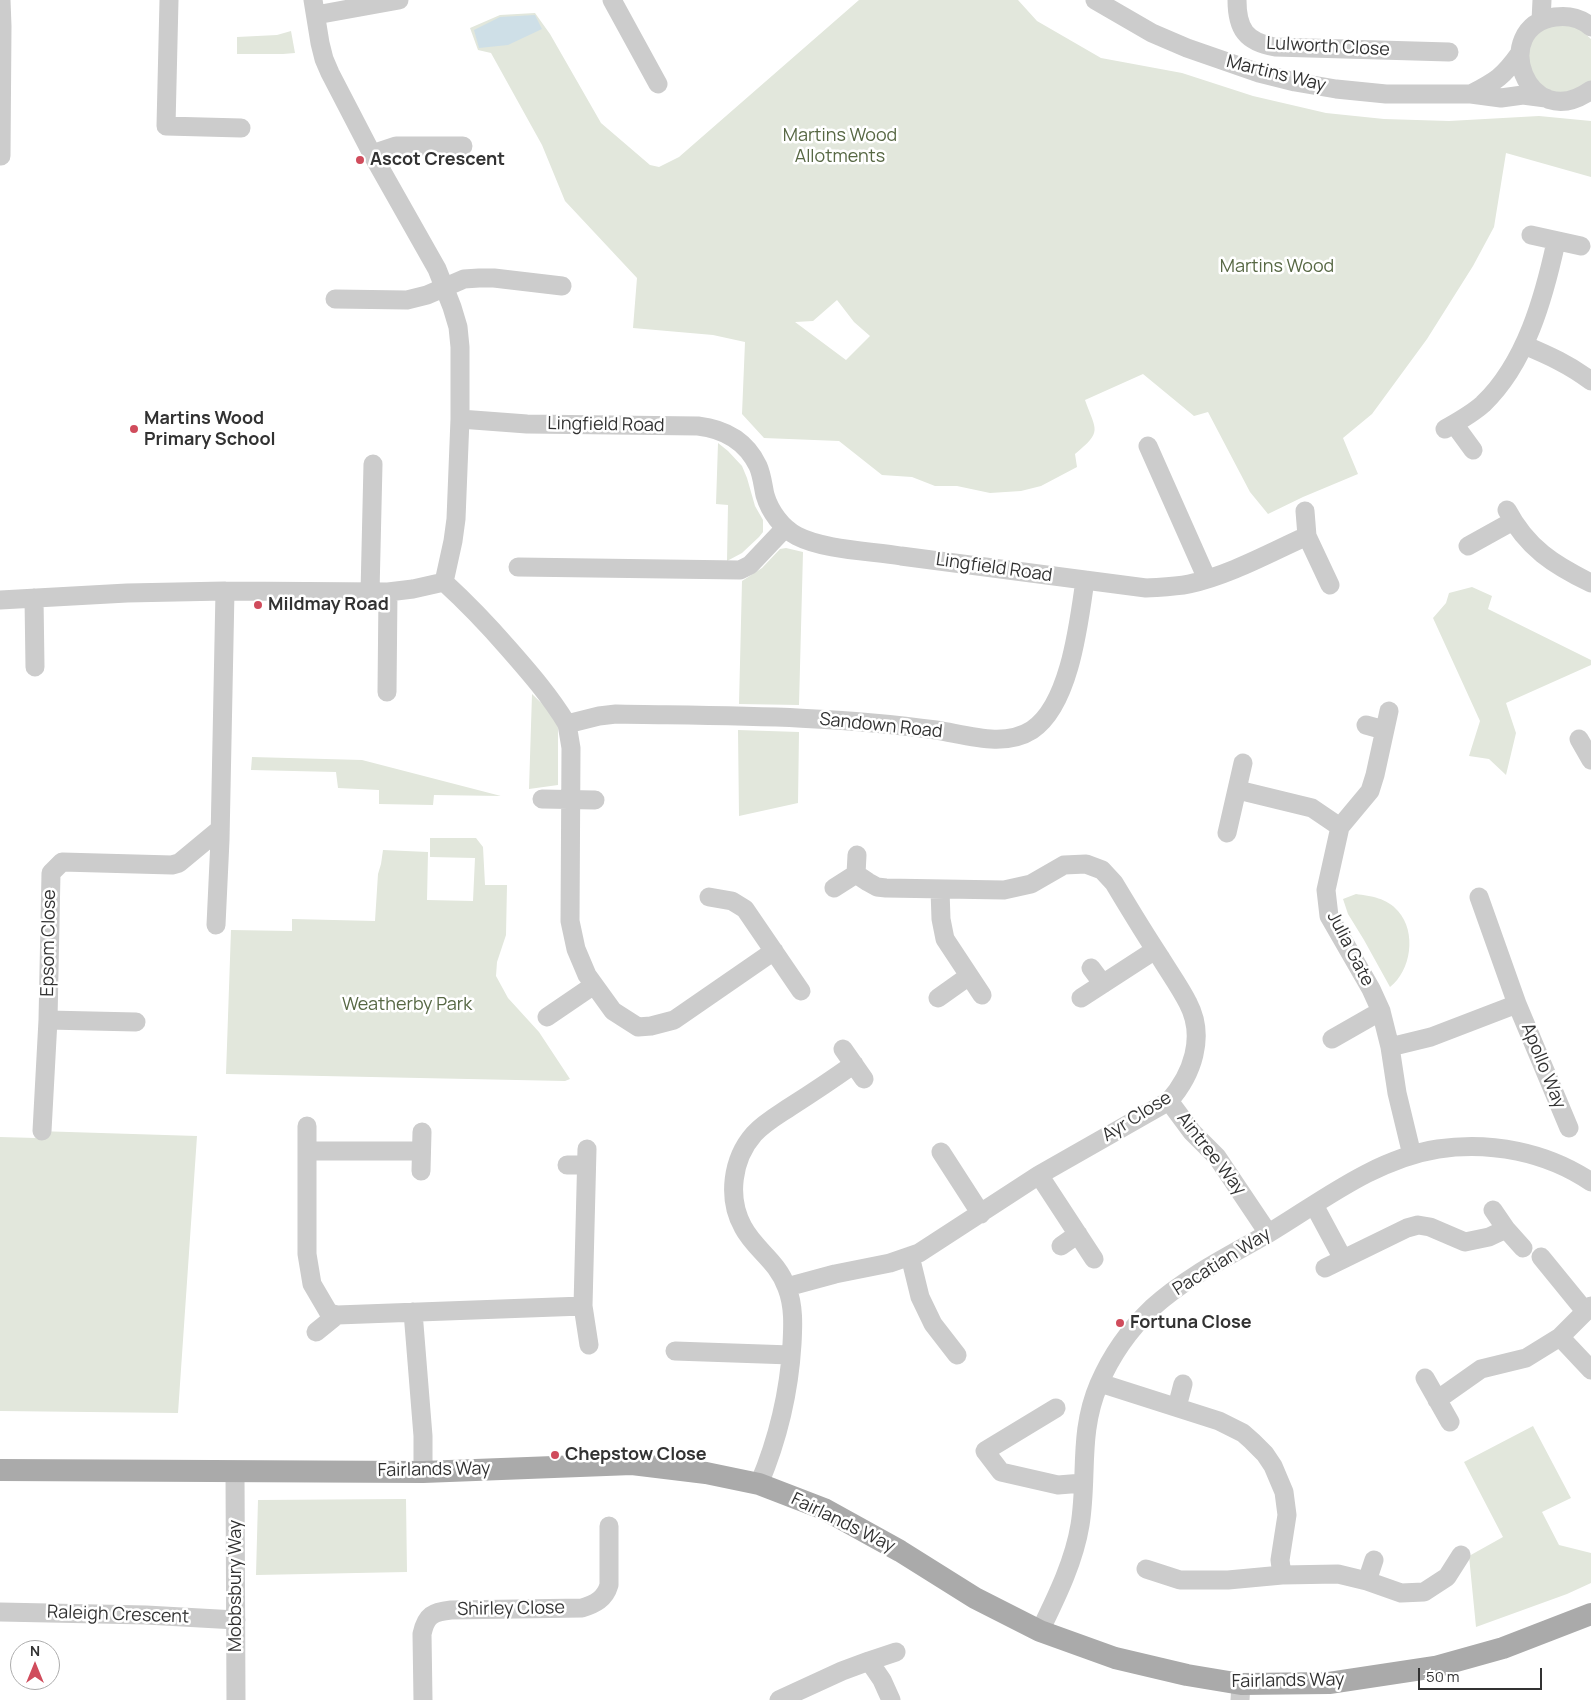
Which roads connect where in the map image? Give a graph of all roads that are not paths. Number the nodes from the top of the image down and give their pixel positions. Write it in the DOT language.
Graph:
graph roads {
  1 [pos="1,0"];
  2 [pos="169,0"];
  3 [pos="399,0"];
  4 [pos="612,0"];
  5 [pos="1095,0"];
  6 [pos="1237,0"];
  7 [pos="1542,0"];
  8 [pos="1564,0"];
  9 [pos="314,7"];
  10 [pos="1572,17"];
  11 [pos="1540,22"];
  12 [pos="1591,27"];
  13 [pos="1449,52"];
  14 [pos="1520,53"];
  15 [pos="658,84"];
  16 [pos="1471,94"];
  17 [pos="1588,96"];
  18 [pos="1546,98"];
  19 [pos="241,128"];
  20 [pos="463,146"];
  21 [pos="372,154"];
  22 [pos="0,156"];
  23 [pos="1531,235"];
  24 [pos="1556,242"];
  25 [pos="1582,246"];
  26 [pos="562,286"];
  27 [pos="446,288"];
  28 [pos="335,299"];
  29 [pos="1524,345"];
  30 [pos="1591,381"];
  31 [pos="460,419"];
  32 [pos="1148,446"];
  33 [pos="1473,450"];
  34 [pos="373,464"];
  35 [pos="1305,511"];
  36 [pos="785,528"];
  37 [pos="1307,536"];
  38 [pos="1468,546"];
  39 [pos="518,568"];
  40 [pos="1207,579"];
  41 [pos="1085,580"];
  42 [pos="444,582"];
  43 [pos="1591,582"];
  44 [pos="1330,584"];
  45 [pos="225,591"];
  46 [pos="379,593"];
  47 [pos="34,598"];
  48 [pos="0,600"];
  49 [pos="35,667"];
  50 [pos="387,692"];
  51 [pos="1389,712"];
  52 [pos="567,724"];
  53 [pos="1366,725"];
  54 [pos="1384,730"];
  55 [pos="1579,739"];
  56 [pos="1590,757"];
  57 [pos="1243,763"];
  58 [pos="1238,790"];
  59 [pos="542,799"];
  60 [pos="569,799"];
  61 [pos="595,800"];
  62 [pos="1340,827"];
  63 [pos="220,829"];
  64 [pos="1226,833"];
  65 [pos="834,888"];
  66 [pos="940,890"];
  67 [pos="709,897"];
  68 [pos="1479,897"];
  69 [pos="216,925"];
  70 [pos="1155,950"];
  71 [pos="774,951"];
  72 [pos="1091,968"];
  73 [pos="969,976"];
  74 [pos="1103,984"];
  75 [pos="594,985"];
  76 [pos="801,991"];
  77 [pos="982,995"];
  78 [pos="938,998"];
  79 [pos="1081,998"];
  80 [pos="1517,1004"];
  81 [pos="1381,1011"];
  82 [pos="547,1017"];
  83 [pos="48,1020"];
  84 [pos="136,1022"];
  85 [pos="1332,1039"];
  86 [pos="1390,1047"];
  87 [pos="843,1049"];
  88 [pos="1169,1101"];
  89 [pos="306,1126"];
  90 [pos="1569,1128"];
  91 [pos="42,1131"];
  92 [pos="422,1132"];
  93 [pos="308,1151"];
  94 [pos="421,1151"];
  95 [pos="941,1152"];
  96 [pos="1412,1155"];
  97 [pos="567,1165"];
  98 [pos="421,1171"];
  99 [pos="1039,1175"];
  100 [pos="1591,1182"];
  101 [pos="1314,1205"];
  102 [pos="1493,1210"];
  103 [pos="981,1214"];
  104 [pos="1506,1230"];
  105 [pos="1268,1233"];
  106 [pos="1078,1234"];
  107 [pos="1061,1246"];
  108 [pos="1523,1248"];
  109 [pos="910,1256"];
  110 [pos="1540,1257"];
  111 [pos="1094,1259"];
  112 [pos="1343,1259"];
  113 [pos="1325,1268"];
  114 [pos="787,1287"];
  115 [pos="583,1306"];
  116 [pos="1588,1308"];
  117 [pos="413,1312"];
  118 [pos="337,1316"];
  119 [pos="316,1332"];
  120 [pos="1560,1337"];
  121 [pos="590,1345"];
  122 [pos="675,1351"];
  123 [pos="791,1355"];
  124 [pos="957,1355"];
  125 [pos="1591,1370"];
  126 [pos="1425,1378"];
  127 [pos="1100,1383"];
  128 [pos="1183,1384"];
  129 [pos="1437,1400"];
  130 [pos="1177,1407"];
  131 [pos="1056,1408"];
  132 [pos="1450,1422"];
  133 [pos="0,1470"];
  134 [pos="235,1472"];
  135 [pos="423,1472"];
  136 [pos="1083,1483"];
  137 [pos="759,1484"];
  138 [pos="609,1526"];
  139 [pos="1461,1555"];
  140 [pos="1374,1560"];
  141 [pos="1282,1575"];
  142 [pos="1155,1577"];
  143 [pos="1367,1581"];
  144 [pos="0,1612"];
  145 [pos="1591,1614"];
  146 [pos="236,1620"];
  147 [pos="1040,1632"];
  148 [pos="896,1652"];
  149 [pos="869,1661"];
  150 [pos="1241,1692"];
  151 [pos="236,1700"];
  152 [pos="423,1700"];
  153 [pos="779,1700"];
  154 [pos="891,1700"];
  1 -- 22 [label="street"];
  2 -- 19 [label="street"];
  3 -- 9 [label="street"];
  4 -- 15 [label="street"];
  5 -- 16 [label="street, Martins Way"];
  6 -- 13 [label="street, Lulworth Close"];
  7 -- 11 [label="street"];
  8 -- 10 [label="street"];
  9 -- 21 [label="street"];
  10 -- 11 [label="street"];
  10 -- 12 [label="street"];
  11 -- 14 [label="street, Martins Way"];
  14 -- 16 [label="street, Martins Way"];
  14 -- 18 [label="street"];
  16 -- 18 [label="street, Martins Way"];
  17 -- 18 [label="street, Martins Way"];
  20 -- 21 [label="street"];
  21 -- 27 [label="street"];
  23 -- 24 [label="street"];
  24 -- 25 [label="street"];
  24 -- 29 [label="street"];
  26 -- 27 [label="street"];
  27 -- 28 [label="street"];
  27 -- 31 [label="street"];
  29 -- 30 [label="street"];
  29 -- 33 [label="street"];
  31 -- 36 [label="street, Lingfield Road"];
  31 -- 42 [label="street"];
  32 -- 40 [label="street"];
  34 -- 46 [label="street"];
  35 -- 37 [label="street"];
  36 -- 39 [label="street"];
  36 -- 41 [label="street, Lingfield Road"];
  37 -- 40 [label="street, Lingfield Road"];
  37 -- 44 [label="street"];
  38 -- 43 [label="street"];
  40 -- 41 [label="street, Lingfield Road"];
  41 -- 52 [label="street, Sandown Road"];
  42 -- 46 [label="street"];
  42 -- 52 [label="street"];
  45 -- 46 [label="street"];
  45 -- 47 [label="street"];
  45 -- 63 [label="street"];
  46 -- 50 [label="street"];
  47 -- 48 [label="street"];
  47 -- 49 [label="street"];
  51 -- 54 [label="street, Julia Gate"];
  52 -- 60 [label="street"];
  53 -- 54 [label="street"];
  54 -- 62 [label="street, Julia Gate"];
  55 -- 56 [label="street"];
  57 -- 58 [label="street"];
  58 -- 62 [label="street"];
  58 -- 64 [label="street"];
  59 -- 60 [label="street"];
  60 -- 61 [label="street"];
  60 -- 75 [label="street"];
  62 -- 81 [label="street, Julia Gate"];
  63 -- 69 [label="street"];
  63 -- 83 [label="street, Epsom Close"];
  65 -- 66 [label="street, Ayr Close"];
  66 -- 70 [label="street, Ayr Close"];
  66 -- 73 [label="street"];
  67 -- 71 [label="street"];
  68 -- 80 [label="street, Apollo Way"];
  70 -- 74 [label="street"];
  70 -- 88 [label="street, Ayr Close"];
  71 -- 75 [label="street"];
  71 -- 76 [label="street"];
  72 -- 74 [label="street"];
  73 -- 77 [label="street"];
  73 -- 78 [label="street"];
  74 -- 79 [label="street"];
  75 -- 82 [label="street"];
  80 -- 86 [label="street, Apollo Way"];
  80 -- 90 [label="street, Apollo Way"];
  81 -- 85 [label="street"];
  81 -- 86 [label="street, Julia Gate"];
  83 -- 84 [label="street, Epsom Close"];
  83 -- 91 [label="street, Epsom Close"];
  86 -- 96 [label="street, Julia Gate"];
  87 -- 114 [label="street"];
  88 -- 99 [label="street, Ayr Close"];
  88 -- 105 [label="street, Aintree Way"];
  89 -- 93 [label="street"];
  92 -- 94 [label="street"];
  93 -- 94 [label="street"];
  93 -- 118 [label="street"];
  94 -- 98 [label="street"];
  95 -- 103 [label="street"];
  96 -- 100 [label="street, Pacatian Way"];
  96 -- 101 [label="street, Pacatian Way"];
  97 -- 115 [label="street"];
  99 -- 103 [label="street, Ayr Close"];
  99 -- 106 [label="street"];
  101 -- 105 [label="street, Pacatian Way"];
  101 -- 112 [label="street"];
  102 -- 104 [label="street"];
  103 -- 109 [label="street, Ayr Close"];
  104 -- 108 [label="street"];
  104 -- 112 [label="street"];
  105 -- 127 [label="street, Pacatian Way"];
  106 -- 107 [label="street"];
  106 -- 111 [label="street"];
  109 -- 114 [label="street, Ayr Close"];
  109 -- 124 [label="street"];
  110 -- 116 [label="street"];
  112 -- 113 [label="street"];
  114 -- 123 [label="street"];
  115 -- 117 [label="street"];
  115 -- 121 [label="street"];
  116 -- 120 [label="street"];
  117 -- 118 [label="street"];
  117 -- 135 [label="street"];
  118 -- 119 [label="street"];
  120 -- 125 [label="street"];
  120 -- 129 [label="street"];
  122 -- 123 [label="street"];
  123 -- 137 [label="street"];
  126 -- 129 [label="street"];
  127 -- 130 [label="street"];
  127 -- 136 [label="street, Pacatian Way"];
  128 -- 130 [label="street"];
  129 -- 132 [label="street"];
  130 -- 141 [label="street"];
  131 -- 136 [label="street"];
  133 -- 134 [label="main road, Fairlands Way"];
  134 -- 135 [label="main road, Fairlands Way"];
  134 -- 146 [label="street, Mobbsbury Way"];
  135 -- 137 [label="main road, Fairlands Way"];
  136 -- 147 [label="street, Pacatian Way"];
  137 -- 147 [label="main road, Fairlands Way"];
  138 -- 152 [label="street, Shirley Close"];
  139 -- 143 [label="street"];
  140 -- 143 [label="street"];
  141 -- 142 [label="street"];
  141 -- 143 [label="street"];
  144 -- 146 [label="street, Raleigh Crescent"];
  145 -- 150 [label="main road, Fairlands Way"];
  146 -- 151 [label="street, Mobbsbury Way"];
  147 -- 150 [label="main road, Fairlands Way"];
  148 -- 149 [label="street"];
  149 -- 153 [label="street"];
  149 -- 154 [label="street"];
}
